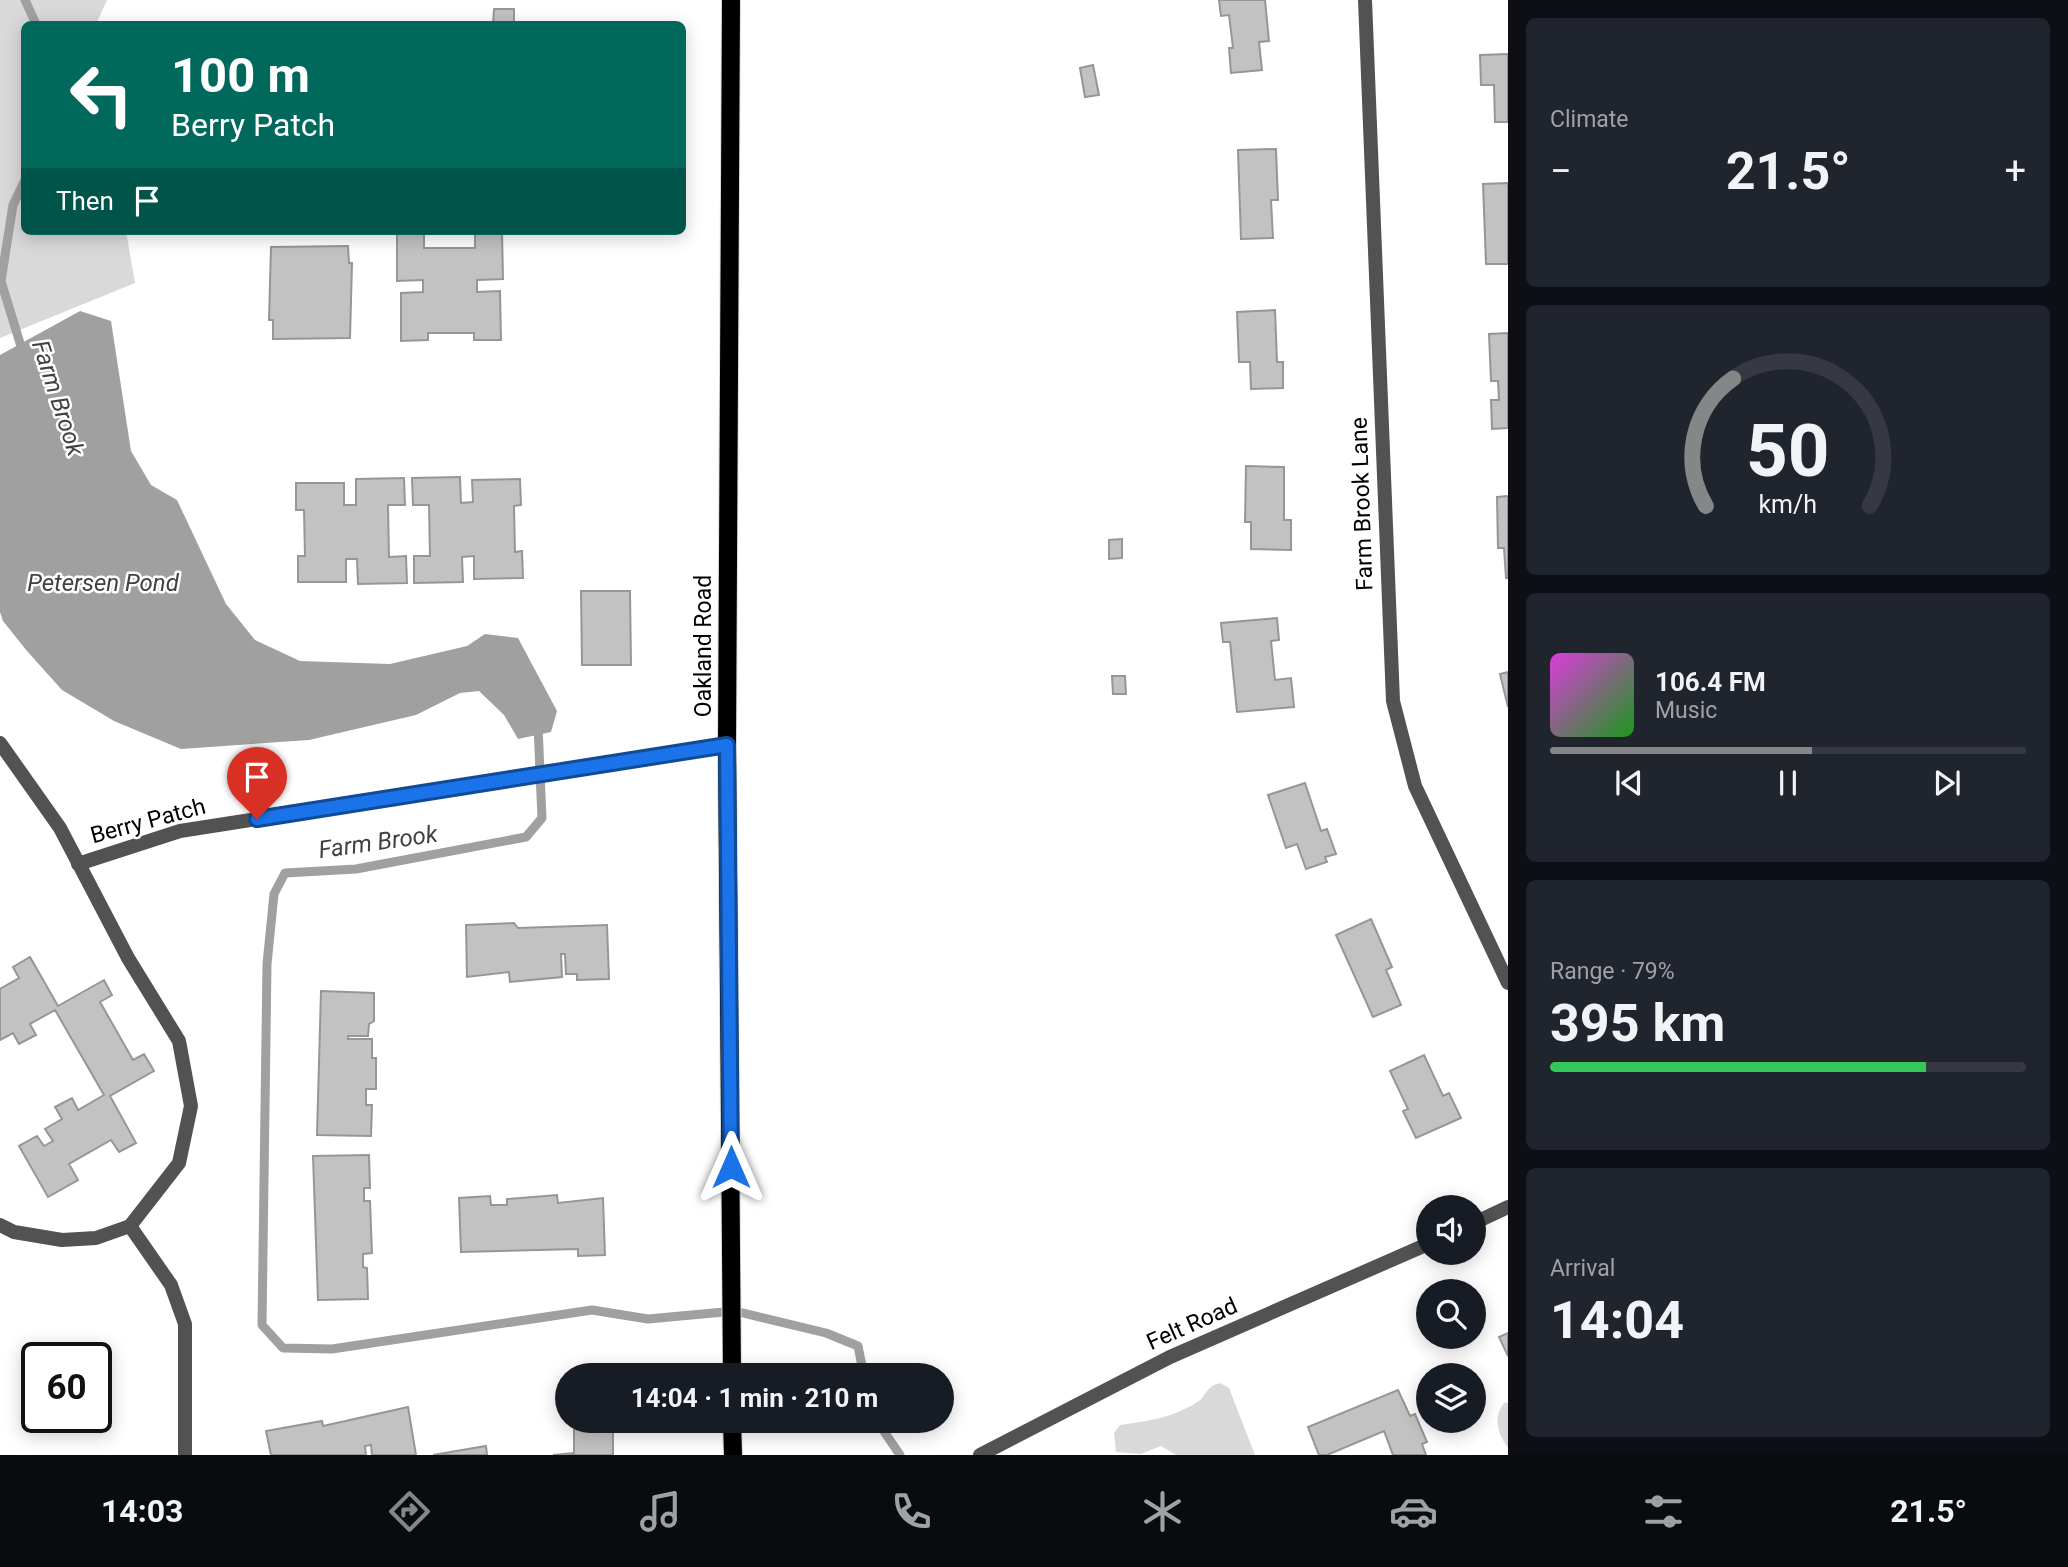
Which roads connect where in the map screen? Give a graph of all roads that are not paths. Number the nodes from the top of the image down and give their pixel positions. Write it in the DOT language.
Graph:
graph roads {
  1 [pos="731,0"];
  2 [pos="1365,0"];
  3 [pos="0,743"];
  4 [pos="727,745"];
  5 [pos="78,864"];
  6 [pos="1508,983"];
  7 [pos="1508,1207"];
  8 [pos="1486,1217"];
  9 [pos="0,1225"];
  10 [pos="130,1226"];
  11 [pos="1416,1249"];
  12 [pos="732,1363"];
  13 [pos="732,1433"];
  14 [pos="185,1455"];
  15 [pos="733,1455"];
  16 [pos="980,1455"];
  1 -- 4 [label="main road, Oakland Road"];
  2 -- 6 [label="street, Farm Brook Lane"];
  3 -- 5 [label="street, Berry Patch"];
  4 -- 5 [label="street, Berry Patch"];
  4 -- 12 [label="main road, Oakland Road"];
  5 -- 10 [label="street, Berry Patch"];
  7 -- 8 [label="street"];
  9 -- 10 [label="street"];
  10 -- 14 [label="street"];
  11 -- 16 [label="street, Felt Road"];
  13 -- 15 [label="main road"];
}
